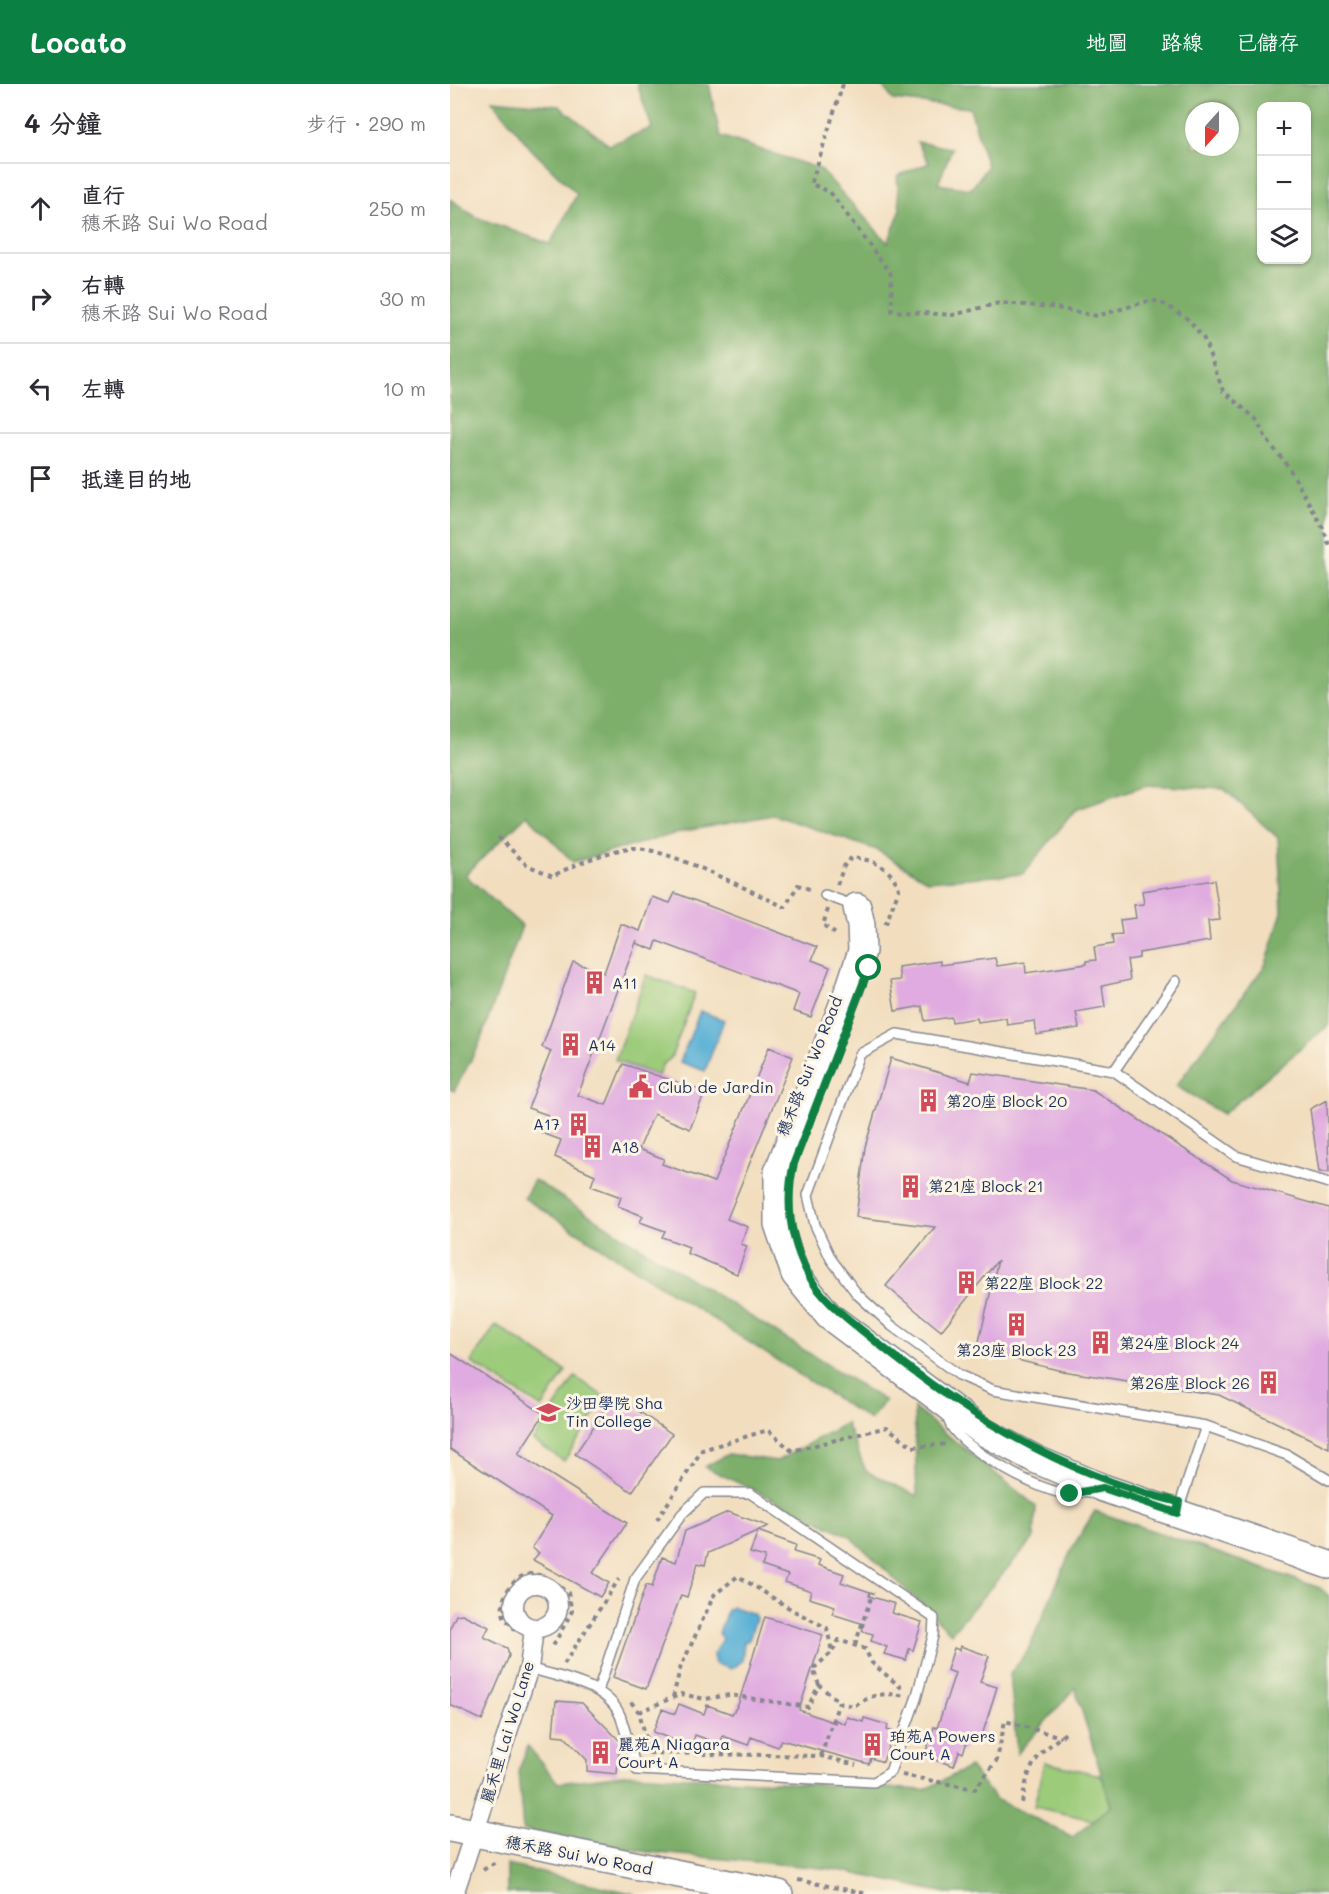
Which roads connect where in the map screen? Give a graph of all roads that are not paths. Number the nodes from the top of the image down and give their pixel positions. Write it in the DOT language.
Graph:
graph roads {
  1 [pos="838,900"];
  2 [pos="1176,981"];
  3 [pos="1114,1071"];
  4 [pos="1329,1183"];
  5 [pos="1206,1426"];
  6 [pos="1329,1480"];
  7 [pos="1177,1513"];
  8 [pos="1329,1565"];
  9 [pos="534,1629"];
  10 [pos="529,1668"];
  11 [pos="598,1691"];
  12 [pos="462,1831"];
  13 [pos="454,1894"];
  14 [pos="779,1894"];
  1 -- 7 [label="street, 穗禾路 Sui Wo Road"];
  2 -- 3 [label="lane"];
  3 -- 4 [label="lane"];
  3 -- 5 [label="lane"];
  5 -- 6 [label="lane"];
  5 -- 7 [label="lane"];
  7 -- 8 [label="street, 穗禾路 Sui Wo Road"];
  9 -- 10 [label="street, 麗禾里 Lai Wo Lane"];
  10 -- 11 [label="lane"];
  10 -- 12 [label="street, 麗禾里 Lai Wo Lane"];
  11 -- 11 [label="lane"];
  12 -- 13 [label="street, 麗禾里 Lai Wo Lane"];
  12 -- 14 [label="street, 穗禾路 Sui Wo Road"];
}
